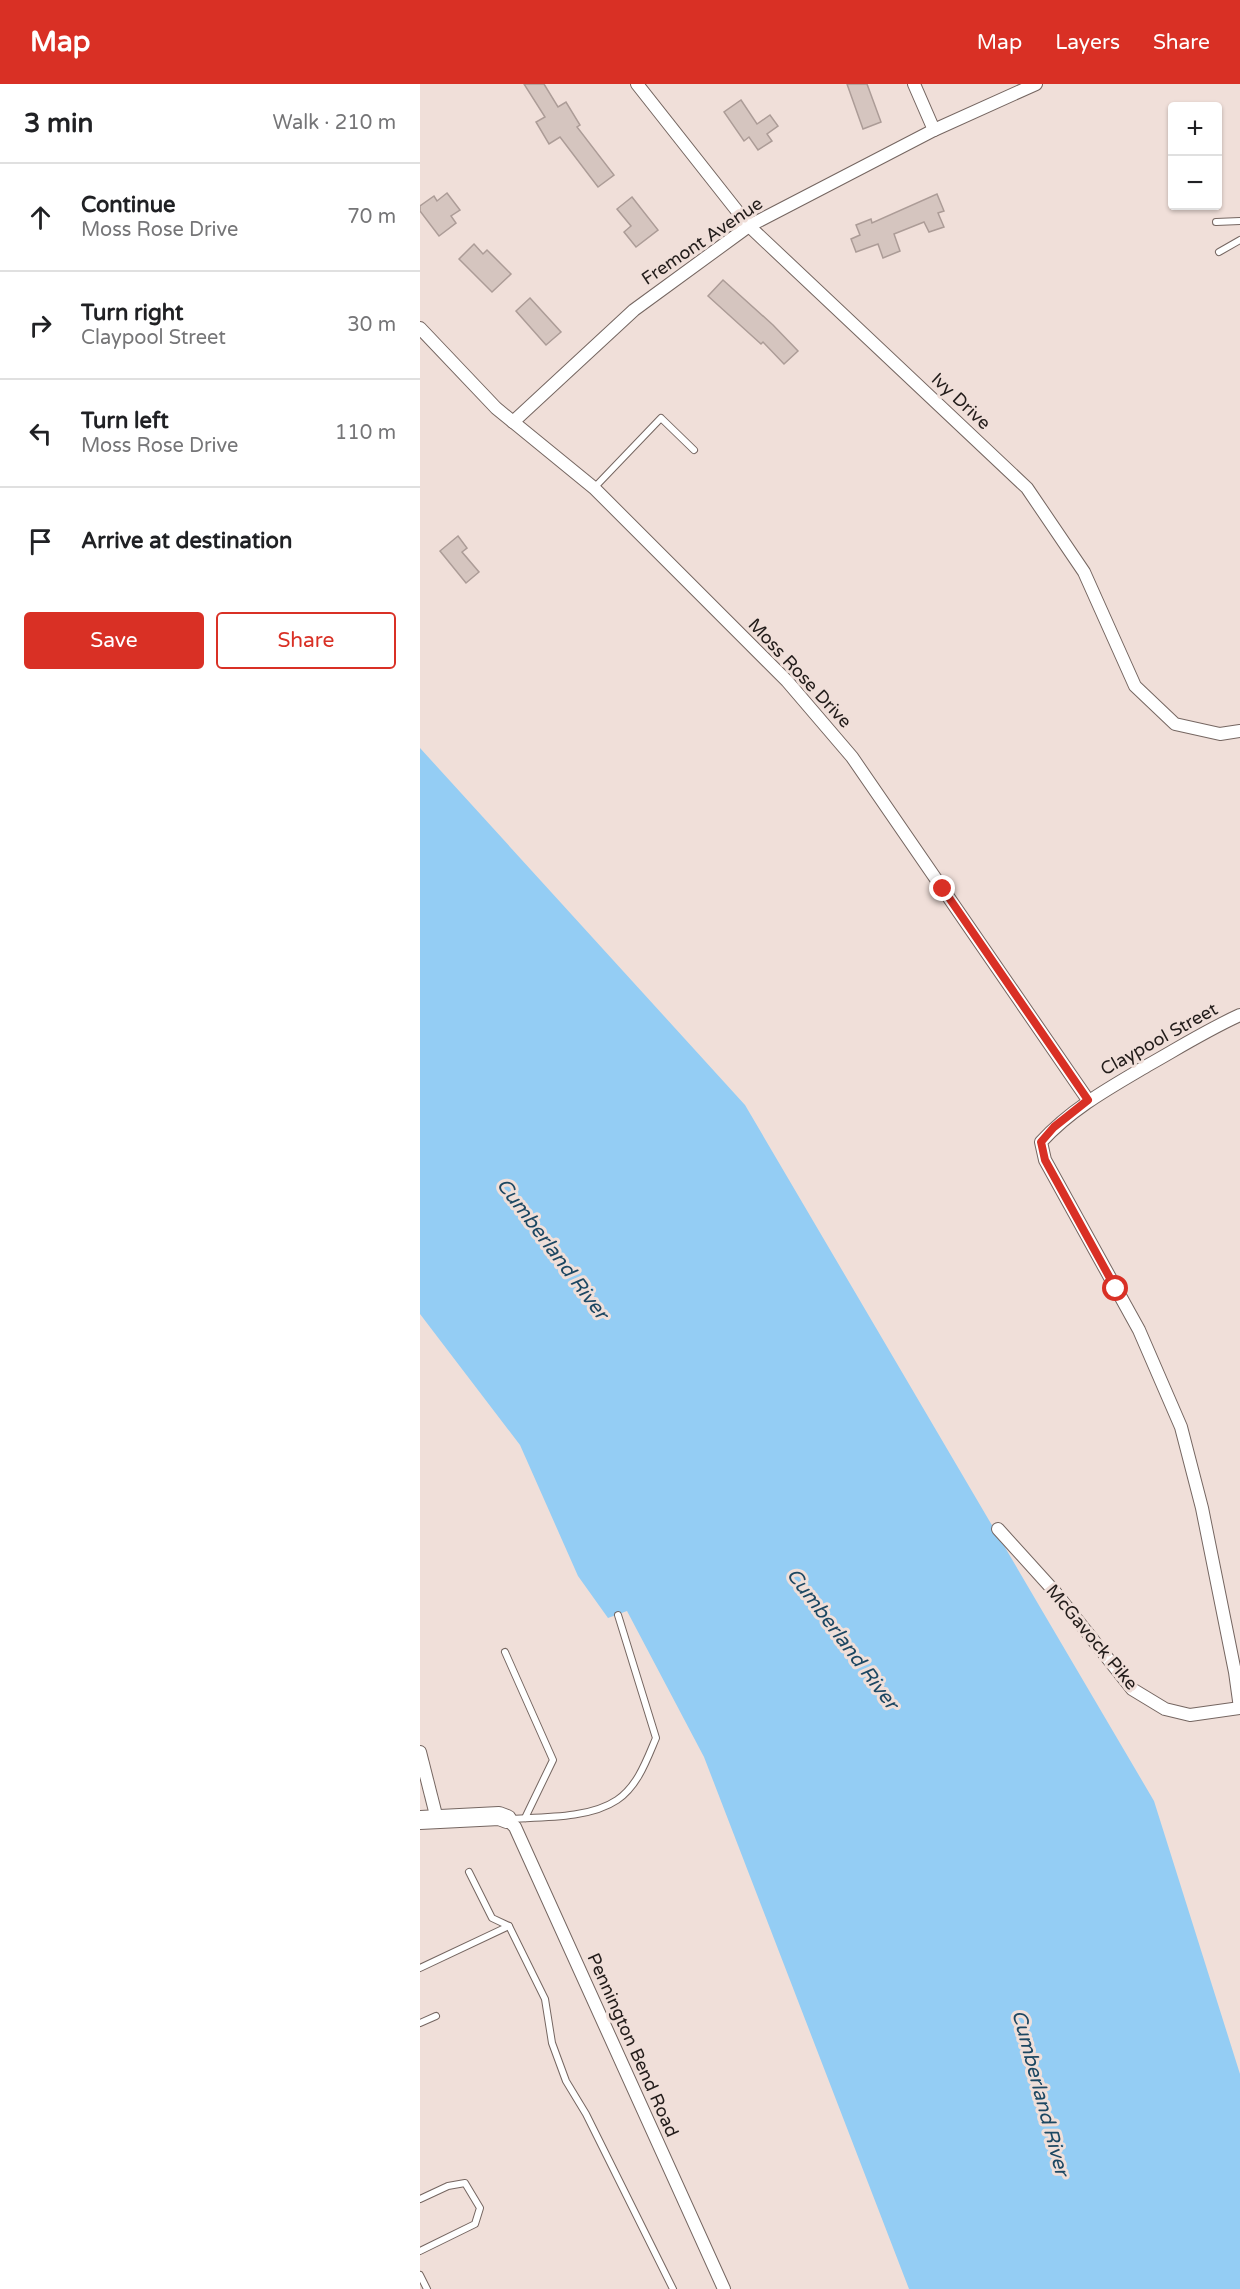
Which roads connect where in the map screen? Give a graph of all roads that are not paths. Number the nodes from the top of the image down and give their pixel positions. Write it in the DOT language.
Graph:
graph roads {
  1 [pos="637,84"];
  2 [pos="914,84"];
  3 [pos="1036,84"];
  4 [pos="934,130"];
  5 [pos="1240,221"];
  6 [pos="1216,222"];
  7 [pos="749,226"];
  8 [pos="1240,240"];
  9 [pos="1219,252"];
  10 [pos="420,328"];
  11 [pos="513,422"];
  12 [pos="694,450"];
  13 [pos="594,488"];
  14 [pos="1240,731"];
  15 [pos="1240,1015"];
  16 [pos="1088,1100"];
  17 [pos="998,1529"];
  18 [pos="618,1615"];
  19 [pos="505,1652"];
  20 [pos="1240,1708"];
  21 [pos="420,1752"];
  22 [pos="516,1818"];
  23 [pos="428,1819"];
  24 [pos="469,1872"];
  25 [pos="509,1926"];
  26 [pos="420,1968"];
  27 [pos="436,2016"];
  28 [pos="420,2023"];
  29 [pos="420,2199"];
  30 [pos="420,2252"];
  31 [pos="420,2275"];
  32 [pos="427,2289"];
  33 [pos="673,2289"];
  34 [pos="724,2289"];
  1 -- 7 [label="street, Ivy Drive"];
  2 -- 4 [label="street"];
  3 -- 4 [label="street, Fremont Avenue"];
  4 -- 7 [label="street, Fremont Avenue"];
  5 -- 6 [label="lane"];
  7 -- 11 [label="street, Fremont Avenue"];
  7 -- 14 [label="street, Ivy Drive"];
  8 -- 9 [label="lane"];
  10 -- 11 [label="street, Moss Rose Drive"];
  11 -- 13 [label="street, Moss Rose Drive"];
  12 -- 13 [label="lane"];
  13 -- 16 [label="street, Moss Rose Drive"];
  15 -- 16 [label="street, Claypool Street"];
  16 -- 20 [label="street, Claypool Street"];
  17 -- 20 [label="street, McGavock Pike"];
  18 -- 22 [label="lane"];
  19 -- 22 [label="lane"];
  21 -- 23 [label="street"];
  22 -- 23 [label="street"];
  22 -- 34 [label="street, Pennington Bend Road"];
  24 -- 25 [label="lane"];
  25 -- 26 [label="lane"];
  25 -- 33 [label="lane"];
  27 -- 28 [label="lane"];
  29 -- 30 [label="lane"];
  31 -- 32 [label="lane"];
}
